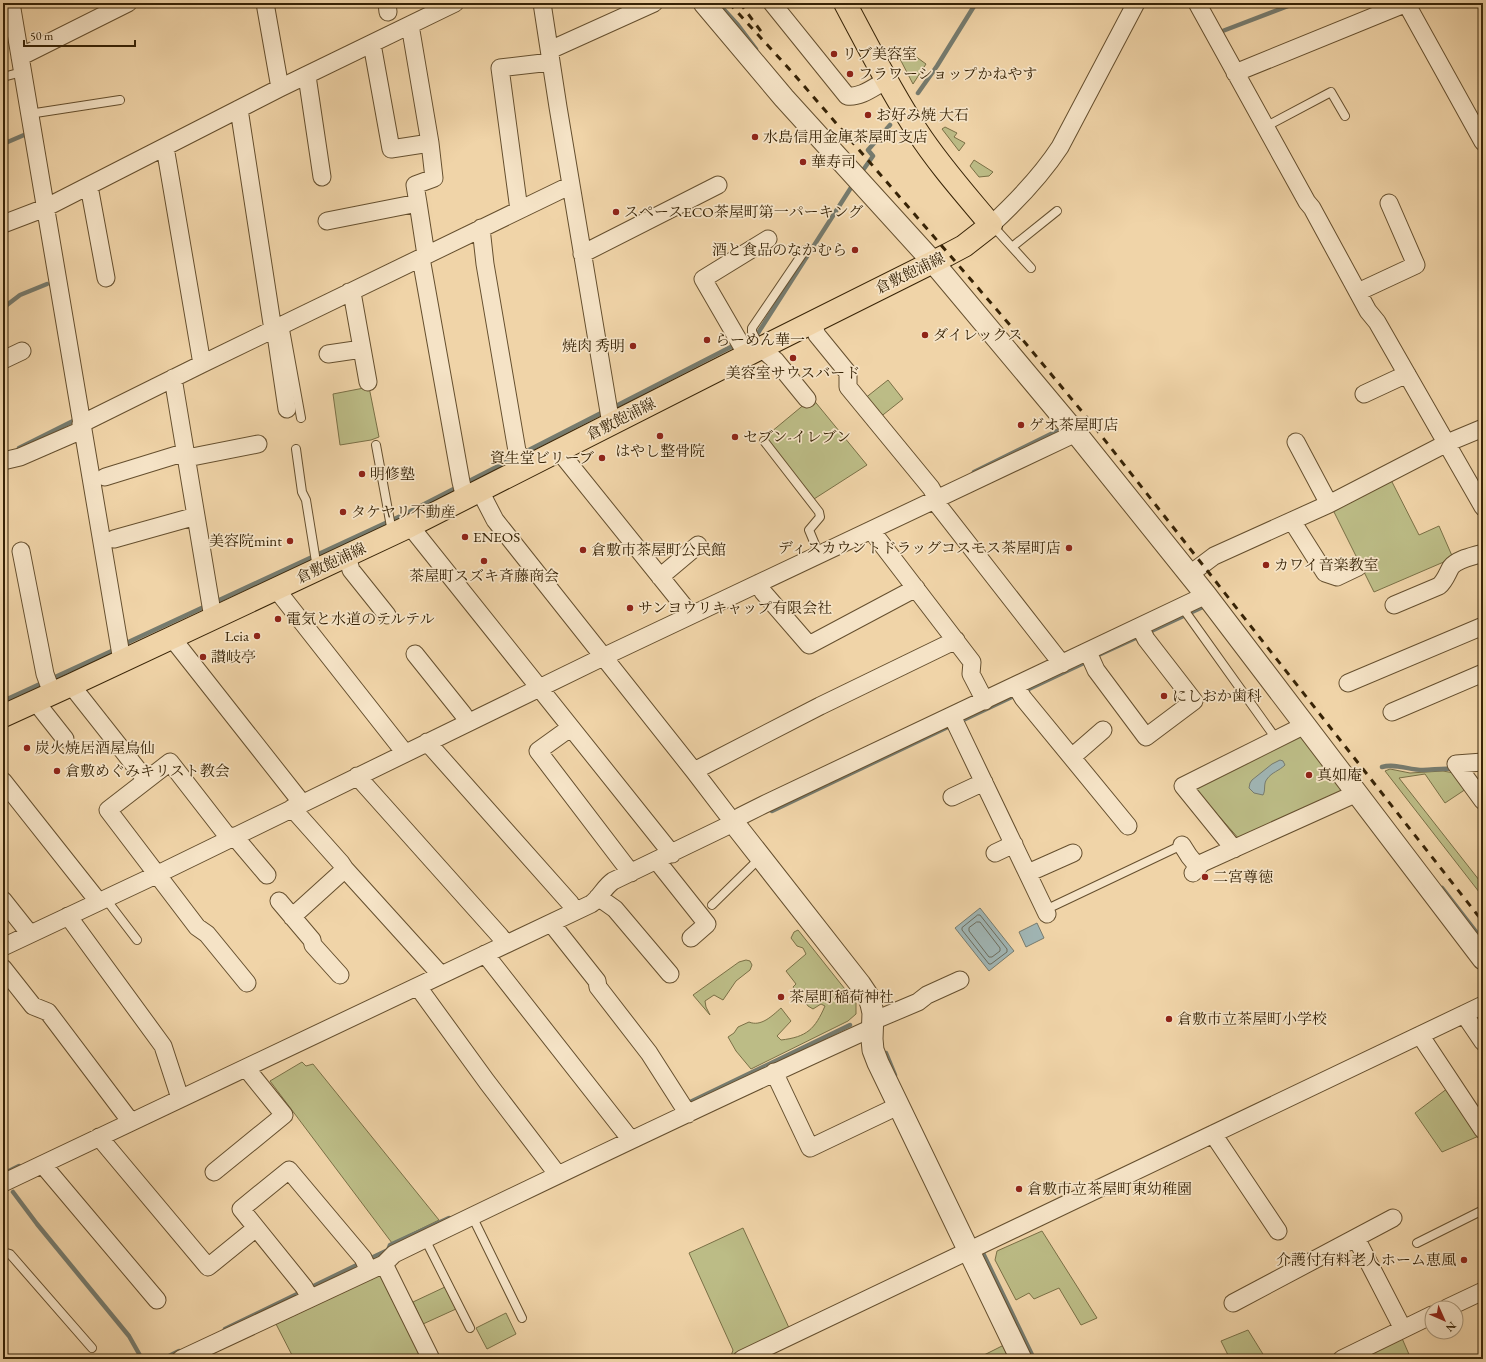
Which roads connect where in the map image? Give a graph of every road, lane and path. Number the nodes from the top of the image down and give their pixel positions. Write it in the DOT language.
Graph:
graph roads {
  1 [pos="11,3"];
  2 [pos="128,3"];
  3 [pos="265,3"];
  4 [pos="542,3"];
  5 [pos="654,3"];
  6 [pos="704,3"];
  7 [pos="772,3"];
  8 [pos="845,3"];
  9 [pos="1136,3"];
  10 [pos="1196,3"];
  11 [pos="1406,3"];
  12 [pos="452,4"];
  13 [pos="410,25"];
  14 [pos="372,44"];
  15 [pos="551,56"];
  16 [pos="21,65"];
  17 [pos="1235,73"];
  18 [pos="307,76"];
  19 [pos="3,77"];
  20 [pos="887,80"];
  21 [pos="280,88"];
  22 [pos="120,100"];
  23 [pos="239,109"];
  24 [pos="29,114"];
  25 [pos="1345,116"];
  26 [pos="1265,128"];
  27 [pos="1483,142"];
  28 [pos="430,143"];
  29 [pos="165,147"];
  30 [pos="322,177"];
  31 [pos="718,184"];
  32 [pos="571,185"];
  33 [pos="89,186"];
  34 [pos="418,203"];
  35 [pos="1389,203"];
  36 [pos="45,208"];
  37 [pos="519,210"];
  38 [pos="1057,211"];
  39 [pos="327,221"];
  40 [pos="3,224"];
  41 [pos="992,225"];
  42 [pos="482,228"];
  43 [pos="768,239"];
  44 [pos="1012,247"];
  45 [pos="804,250"];
  46 [pos="424,252"];
  47 [pos="582,254"];
  48 [pos="933,262"];
  49 [pos="1031,268"];
  50 [pos="106,278"];
  51 [pos="1362,290"];
  52 [pos="350,292"];
  53 [pos="812,322"];
  54 [pos="275,326"];
  55 [pos="749,343"];
  56 [pos="362,350"];
  57 [pos="22,351"];
  58 [pos="328,354"];
  59 [pos="201,359"];
  60 [pos="3,360"];
  61 [pos="1407,374"];
  62 [pos="173,378"];
  63 [pos="368,382"];
  64 [pos="1364,394"];
  65 [pos="807,399"];
  66 [pos="294,414"];
  67 [pos="609,414"];
  68 [pos="82,427"];
  69 [pos="1483,428"];
  70 [pos="1076,433"];
  71 [pos="764,441"];
  72 [pos="1296,442"];
  73 [pos="1447,443"];
  74 [pos="258,444"];
  75 [pos="376,444"];
  76 [pos="296,449"];
  77 [pos="558,451"];
  78 [pos="186,455"];
  79 [pos="522,458"];
  80 [pos="3,461"];
  81 [pos="105,477"];
  82 [pos="468,490"];
  83 [pos="934,495"];
  84 [pos="1329,504"];
  85 [pos="1483,507"];
  86 [pos="196,516"];
  87 [pos="1292,521"];
  88 [pos="395,525"];
  89 [pos="871,530"];
  90 [pos="114,539"];
  91 [pos="698,545"];
  92 [pos="21,550"];
  93 [pos="817,550"];
  94 [pos="1483,553"];
  95 [pos="347,556"];
  96 [pos="316,560"];
  97 [pos="1358,567"];
  98 [pos="1190,574"];
  99 [pos="660,577"];
  100 [pos="759,583"];
  101 [pos="916,588"];
  102 [pos="276,589"];
  103 [pos="1206,596"];
  104 [pos="1394,605"];
  105 [pos="212,608"];
  106 [pos="689,612"];
  107 [pos="1185,612"];
  108 [pos="387,615"];
  109 [pos="1483,626"];
  110 [pos="1143,633"];
  111 [pos="172,638"];
  112 [pos="956,640"];
  113 [pos="120,651"];
  114 [pos="415,654"];
  115 [pos="603,657"];
  116 [pos="1090,657"];
  117 [pos="1062,664"];
  118 [pos="1483,673"];
  119 [pos="1348,683"];
  120 [pos="537,686"];
  121 [pos="51,688"];
  122 [pos="1019,691"];
  123 [pos="985,701"];
  124 [pos="1392,712"];
  125 [pos="3,716"];
  126 [pos="466,719"];
  127 [pos="955,721"];
  128 [pos="1305,725"];
  129 [pos="570,728"];
  130 [pos="1103,730"];
  131 [pos="65,739"];
  132 [pos="1277,740"];
  133 [pos="427,742"];
  134 [pos="403,750"];
  135 [pos="1072,757"];
  136 [pos="1483,762"];
  137 [pos="694,771"];
  138 [pos="357,776"];
  139 [pos="146,780"];
  140 [pos="3,781"];
  141 [pos="984,782"];
  142 [pos="1357,793"];
  143 [pos="952,797"];
  144 [pos="1483,801"];
  145 [pos="298,802"];
  146 [pos="733,822"];
  147 [pos="1128,826"];
  148 [pos="229,835"];
  149 [pos="1014,844"];
  150 [pos="1182,845"];
  151 [pos="1234,849"];
  152 [pos="1073,853"];
  153 [pos="995,854"];
  154 [pos="664,857"];
  155 [pos="761,858"];
  156 [pos="345,869"];
  157 [pos="154,871"];
  158 [pos="631,873"];
  159 [pos="1028,873"];
  160 [pos="267,875"];
  161 [pos="598,897"];
  162 [pos="98,898"];
  163 [pos="3,900"];
  164 [pos="279,902"];
  165 [pos="712,905"];
  166 [pos="573,908"];
  167 [pos="1046,912"];
  168 [pos="68,916"];
  169 [pos="292,917"];
  170 [pos="551,922"];
  171 [pos="27,930"];
  172 [pos="691,938"];
  173 [pos="137,940"];
  174 [pos="503,940"];
  175 [pos="3,947"];
  176 [pos="485,954"];
  177 [pos="1483,958"];
  178 [pos="3,968"];
  179 [pos="439,972"];
  180 [pos="670,974"];
  181 [pos="340,976"];
  182 [pos="960,980"];
  183 [pos="247,983"];
  184 [pos="418,987"];
  185 [pos="1483,1005"];
  186 [pos="1467,1019"];
  187 [pos="872,1024"];
  188 [pos="1423,1040"];
  189 [pos="1483,1042"];
  190 [pos="246,1068"];
  191 [pos="774,1072"];
  192 [pos="179,1095"];
  193 [pos="898,1106"];
  194 [pos="686,1109"];
  195 [pos="129,1119"];
  196 [pos="1483,1130"];
  197 [pos="628,1136"];
  198 [pos="99,1137"];
  199 [pos="1216,1139"];
  200 [pos="43,1165"];
  201 [pos="214,1172"];
  202 [pos="558,1175"];
  203 [pos="3,1183"];
  204 [pos="472,1216"];
  205 [pos="1483,1216"];
  206 [pos="1393,1218"];
  207 [pos="256,1228"];
  208 [pos="1278,1232"];
  209 [pos="1356,1238"];
  210 [pos="425,1239"];
  211 [pos="1417,1243"];
  212 [pos="969,1250"];
  213 [pos="3,1252"];
  214 [pos="371,1265"];
  215 [pos="1483,1291"];
  216 [pos="307,1293"];
  217 [pos="157,1300"];
  218 [pos="1464,1300"];
  219 [pos="1233,1303"];
  220 [pos="522,1318"];
  221 [pos="1424,1318"];
  222 [pos="1401,1326"];
  223 [pos="470,1328"];
  224 [pos="92,1348"];
  225 [pos="181,1359"];
  226 [pos="431,1359"];
  227 [pos="742,1359"];
  228 [pos="1021,1359"];
  229 [pos="1342,1359"];
  1 -- 16 [label="street"];
  2 -- 16 [label="street"];
  3 -- 21 [label="street"];
  4 -- 15 [label="street"];
  5 -- 15 [label="street"];
  6 -- 48 [label="street"];
  7 -- 20 [label="street"];
  8 -- 20 [label="main road"];
  9 -- 41 [label="street"];
  10 -- 17 [label="street"];
  11 -- 17 [label="street"];
  11 -- 27 [label="street"];
  12 -- 13 [label="street"];
  13 -- 14 [label="street"];
  13 -- 28 [label="street"];
  14 -- 18 [label="street"];
  14 -- 28 [label="street"];
  15 -- 32 [label="street"];
  15 -- 37 [label="street"];
  16 -- 19 [label="lane"];
  16 -- 24 [label="street"];
  17 -- 26 [label="street"];
  18 -- 21 [label="street"];
  18 -- 30 [label="street"];
  20 -- 41 [label="main road"];
  21 -- 23 [label="street"];
  22 -- 24 [label="lane"];
  23 -- 29 [label="street"];
  23 -- 54 [label="street"];
  24 -- 36 [label="street"];
  25 -- 26 [label="lane"];
  26 -- 51 [label="street"];
  28 -- 34 [label="street"];
  29 -- 33 [label="street"];
  29 -- 59 [label="street"];
  31 -- 47 [label="street"];
  32 -- 37 [label="street"];
  32 -- 47 [label="street"];
  33 -- 36 [label="street"];
  33 -- 50 [label="street"];
  34 -- 39 [label="street"];
  34 -- 46 [label="street"];
  35 -- 51 [label="street"];
  36 -- 40 [label="street"];
  36 -- 68 [label="street"];
  37 -- 42 [label="street"];
  38 -- 44 [label="lane"];
  41 -- 44 [label="lane"];
  41 -- 48 [label="main road, 倉敷飽浦線"];
  42 -- 46 [label="street"];
  42 -- 79 [label="street"];
  43 -- 55 [label="street"];
  44 -- 49 [label="lane"];
  45 -- 55 [label="lane"];
  46 -- 52 [label="street"];
  46 -- 82 [label="street"];
  47 -- 67 [label="street"];
  48 -- 53 [label="main road, 倉敷飽浦線"];
  48 -- 70 [label="street"];
  51 -- 61 [label="street"];
  52 -- 54 [label="street"];
  52 -- 56 [label="street"];
  53 -- 55 [label="main road, 倉敷飽浦線"];
  53 -- 83 [label="street"];
  54 -- 59 [label="street"];
  54 -- 66 [label="street"];
  55 -- 65 [label="street"];
  55 -- 67 [label="main road, 倉敷飽浦線"];
  56 -- 58 [label="street"];
  56 -- 63 [label="street"];
  57 -- 60 [label="street"];
  59 -- 62 [label="street"];
  61 -- 64 [label="street"];
  61 -- 73 [label="street"];
  62 -- 68 [label="street"];
  62 -- 78 [label="street"];
  67 -- 77 [label="main road, 倉敷飽浦線"];
  68 -- 80 [label="street"];
  68 -- 113 [label="street"];
  69 -- 73 [label="street"];
  70 -- 83 [label="street"];
  70 -- 98 [label="street"];
  71 -- 93 [label="lane"];
  72 -- 84 [label="street"];
  73 -- 84 [label="street"];
  73 -- 85 [label="street"];
  74 -- 78 [label="street"];
  75 -- 88 [label="lane"];
  76 -- 96 [label="lane"];
  77 -- 79 [label="main road, 倉敷飽浦線"];
  77 -- 99 [label="street"];
  78 -- 81 [label="street"];
  78 -- 86 [label="street"];
  79 -- 82 [label="main road, 倉敷飽浦線"];
  82 -- 88 [label="main road, 倉敷飽浦線"];
  82 -- 115 [label="street"];
  83 -- 89 [label="street"];
  83 -- 117 [label="street"];
  84 -- 87 [label="street"];
  86 -- 90 [label="street"];
  86 -- 105 [label="street"];
  87 -- 97 [label="street"];
  87 -- 98 [label="street"];
  88 -- 95 [label="main road, 倉敷飽浦線"];
  88 -- 120 [label="street"];
  89 -- 93 [label="street"];
  89 -- 101 [label="street"];
  91 -- 99 [label="street"];
  92 -- 121 [label="street"];
  93 -- 100 [label="street"];
  94 -- 104 [label="street"];
  95 -- 96 [label="main road, 倉敷飽浦線"];
  95 -- 108 [label="street"];
  96 -- 102 [label="main road, 倉敷飽浦線"];
  98 -- 103 [label="street"];
  99 -- 106 [label="street"];
  100 -- 101 [label="street"];
  100 -- 106 [label="street"];
  101 -- 112 [label="street"];
  102 -- 105 [label="main road, 倉敷飽浦線"];
  102 -- 134 [label="street"];
  103 -- 107 [label="street"];
  103 -- 128 [label="street"];
  105 -- 111 [label="main road, 倉敷飽浦線"];
  106 -- 115 [label="street"];
  107 -- 110 [label="street"];
  107 -- 132 [label="lane"];
  109 -- 119 [label="street"];
  110 -- 116 [label="street"];
  110 -- 116 [label="street"];
  111 -- 113 [label="main road, 倉敷飽浦線"];
  111 -- 145 [label="street"];
  112 -- 123 [label="street"];
  112 -- 137 [label="street"];
  113 -- 121 [label="main road, 倉敷飽浦線"];
  114 -- 126 [label="street"];
  115 -- 120 [label="street"];
  115 -- 137 [label="street"];
  116 -- 117 [label="street"];
  117 -- 122 [label="street"];
  118 -- 124 [label="street"];
  120 -- 126 [label="street"];
  120 -- 129 [label="street"];
  121 -- 125 [label="main road, 倉敷飽浦線"];
  121 -- 131 [label="street"];
  121 -- 139 [label="street"];
  122 -- 123 [label="street"];
  122 -- 135 [label="street"];
  123 -- 127 [label="street"];
  126 -- 133 [label="street"];
  127 -- 141 [label="street"];
  127 -- 146 [label="street"];
  128 -- 132 [label="street"];
  128 -- 142 [label="street"];
  129 -- 154 [label="street"];
  129 -- 158 [label="street"];
  130 -- 135 [label="street"];
  132 -- 151 [label="street"];
  133 -- 134 [label="street"];
  133 -- 166 [label="street"];
  134 -- 138 [label="street"];
  135 -- 147 [label="street"];
  136 -- 144 [label="street"];
  137 -- 146 [label="street"];
  138 -- 145 [label="street"];
  138 -- 174 [label="street"];
  139 -- 148 [label="street"];
  139 -- 157 [label="street"];
  140 -- 162 [label="street"];
  141 -- 143 [label="street"];
  141 -- 149 [label="street"];
  142 -- 151 [label="street"];
  142 -- 177 [label="street"];
  145 -- 148 [label="street"];
  145 -- 156 [label="street"];
  146 -- 154 [label="street"];
  146 -- 155 [label="street"];
  148 -- 157 [label="street"];
  148 -- 160 [label="street"];
  149 -- 153 [label="street"];
  149 -- 159 [label="street"];
  150 -- 151 [label="street"];
  150 -- 167 [label="lane"];
  152 -- 159 [label="street"];
  154 -- 158 [label="street"];
  154 -- 172 [label="street"];
  155 -- 165 [label="lane"];
  155 -- 187 [label="street"];
  156 -- 169 [label="street"];
  156 -- 179 [label="street"];
  157 -- 162 [label="street"];
  157 -- 183 [label="street"];
  158 -- 161 [label="street"];
  159 -- 167 [label="street"];
  161 -- 166 [label="street"];
  161 -- 180 [label="street"];
  162 -- 168 [label="street"];
  162 -- 173 [label="lane"];
  163 -- 171 [label="street"];
  164 -- 169 [label="street"];
  166 -- 170 [label="street"];
  168 -- 171 [label="street"];
  168 -- 192 [label="street"];
  169 -- 181 [label="street"];
  170 -- 174 [label="street"];
  170 -- 194 [label="street"];
  171 -- 175 [label="street"];
  174 -- 176 [label="street"];
  176 -- 179 [label="street"];
  176 -- 197 [label="street"];
  178 -- 195 [label="street"];
  179 -- 184 [label="street"];
  182 -- 187 [label="street"];
  184 -- 190 [label="street"];
  184 -- 202 [label="street"];
  185 -- 186 [label="street"];
  186 -- 188 [label="street"];
  186 -- 189 [label="street"];
  187 -- 191 [label="street"];
  187 -- 193 [label="street"];
  188 -- 196 [label="street"];
  188 -- 199 [label="street"];
  190 -- 192 [label="street"];
  190 -- 201 [label="street"];
  191 -- 193 [label="street"];
  191 -- 194 [label="street"];
  192 -- 195 [label="street"];
  193 -- 212 [label="street"];
  194 -- 197 [label="street"];
  195 -- 198 [label="street"];
  197 -- 202 [label="street"];
  198 -- 200 [label="street"];
  198 -- 207 [label="street"];
  199 -- 208 [label="street"];
  199 -- 212 [label="street"];
  200 -- 203 [label="street"];
  200 -- 217 [label="street"];
  202 -- 204 [label="street"];
  204 -- 210 [label="street"];
  204 -- 220 [label="lane"];
  205 -- 211 [label="lane"];
  206 -- 209 [label="street"];
  207 -- 214 [label="street"];
  207 -- 216 [label="street"];
  209 -- 219 [label="street"];
  209 -- 222 [label="street"];
  210 -- 214 [label="street"];
  210 -- 223 [label="lane"];
  212 -- 227 [label="street"];
  212 -- 228 [label="street"];
  213 -- 224 [label="lane"];
  214 -- 216 [label="street"];
  214 -- 226 [label="street"];
  215 -- 218 [label="street"];
  216 -- 225 [label="street"];
  221 -- 222 [label="street"];
  222 -- 229 [label="street"];
}
